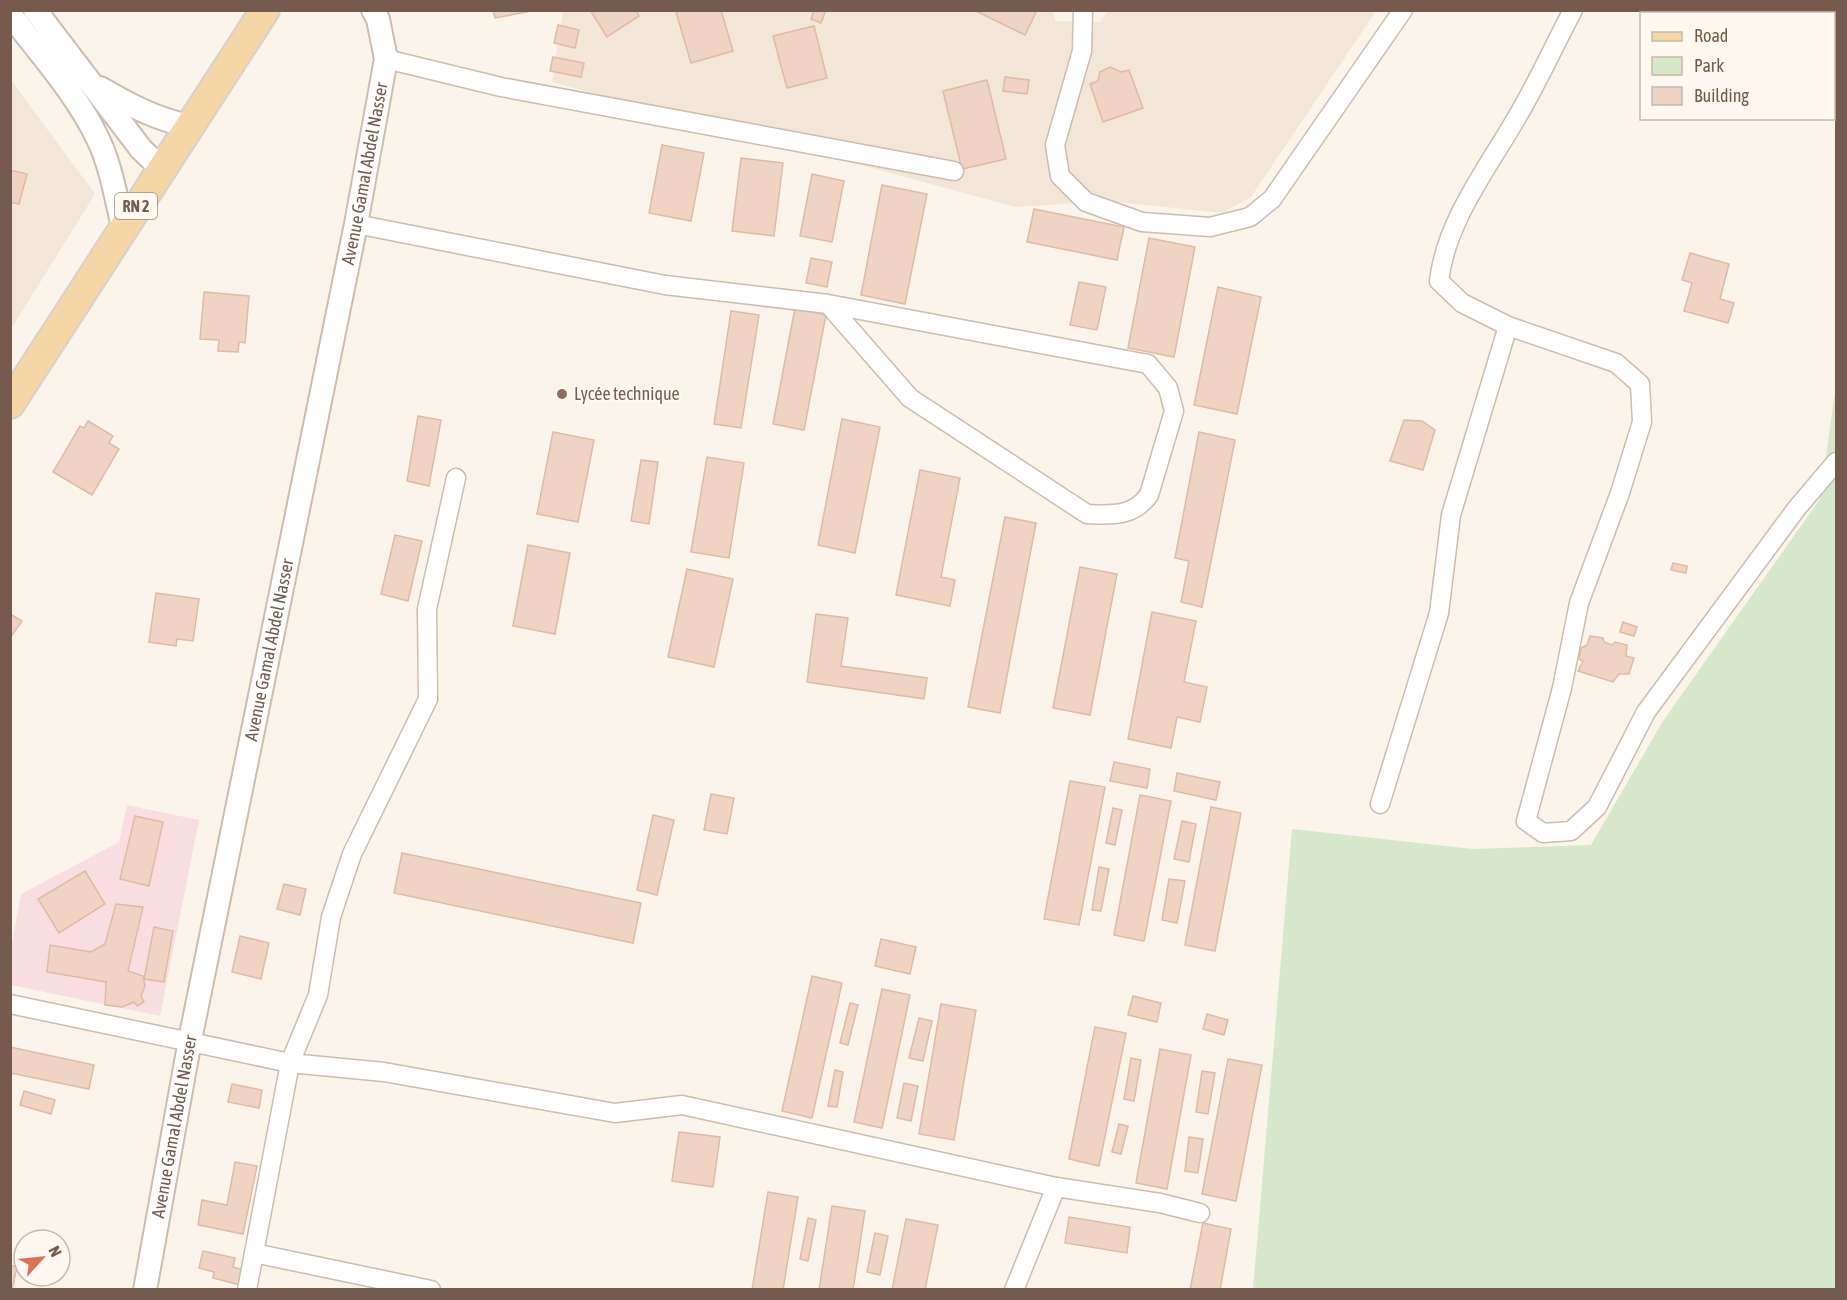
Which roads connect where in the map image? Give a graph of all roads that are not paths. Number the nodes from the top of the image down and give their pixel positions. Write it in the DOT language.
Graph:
graph roads {
  1 [pos="35,10"];
  2 [pos="266,10"];
  3 [pos="373,10"];
  4 [pos="1083,10"];
  5 [pos="1403,10"];
  6 [pos="1573,10"];
  7 [pos="10,15"];
  8 [pos="386,58"];
  9 [pos="94,84"];
  10 [pos="189,126"];
  11 [pos="161,168"];
  12 [pos="954,171"];
  13 [pos="356,224"];
  14 [pos="123,227"];
  15 [pos="828,304"];
  16 [pos="1508,326"];
  17 [pos="10,404"];
  18 [pos="1836,462"];
  19 [pos="456,478"];
  20 [pos="1380,804"];
  21 [pos="10,1004"];
  22 [pos="190,1040"];
  23 [pos="290,1062"];
  24 [pos="1056,1187"];
  25 [pos="1200,1213"];
  26 [pos="254,1253"];
  27 [pos="145,1290"];
  28 [pos="247,1290"];
  29 [pos="431,1290"];
  30 [pos="1014,1290"];
  1 -- 9 [label="street"];
  2 -- 10 [label="main road, RN 2"];
  3 -- 8 [label="street, Avenue Gamal Abdel Nasser"];
  4 -- 5 [label="street"];
  6 -- 16 [label="street"];
  7 -- 14 [label="street"];
  8 -- 12 [label="street"];
  8 -- 13 [label="street, Avenue Gamal Abdel Nasser"];
  9 -- 10 [label="street"];
  9 -- 11 [label="street"];
  10 -- 11 [label="main road, RN 2"];
  11 -- 14 [label="main road, RN 2"];
  13 -- 15 [label="street"];
  13 -- 22 [label="street, Avenue Gamal Abdel Nasser"];
  14 -- 17 [label="main road, RN 2"];
  15 -- 15 [label="street"];
  16 -- 18 [label="street"];
  16 -- 20 [label="street"];
  19 -- 23 [label="street"];
  21 -- 22 [label="street"];
  22 -- 23 [label="street"];
  22 -- 27 [label="street, Avenue Gamal Abdel Nasser"];
  23 -- 24 [label="street"];
  23 -- 26 [label="street"];
  24 -- 25 [label="street"];
  24 -- 30 [label="street"];
  26 -- 28 [label="street"];
  26 -- 29 [label="street"];
}
